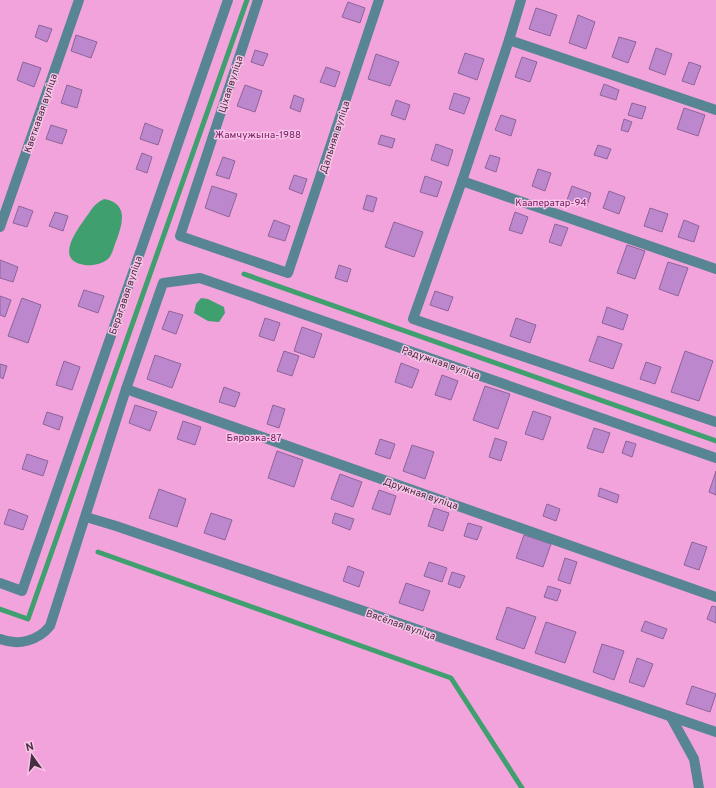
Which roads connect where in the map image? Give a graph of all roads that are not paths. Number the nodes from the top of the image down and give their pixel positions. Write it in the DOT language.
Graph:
graph roads {
  1 [pos="79,0"];
  2 [pos="228,0"];
  3 [pos="258,0"];
  4 [pos="379,0"];
  5 [pos="521,0"];
  6 [pos="509,40"];
  7 [pos="716,110"];
  8 [pos="462,181"];
  9 [pos="0,227"];
  10 [pos="716,269"];
  11 [pos="288,273"];
  12 [pos="126,389"];
  13 [pos="716,422"];
  14 [pos="716,458"];
  15 [pos="86,517"];
  16 [pos="0,583"];
  17 [pos="716,596"];
  18 [pos="0,639"];
  19 [pos="671,717"];
  20 [pos="716,732"];
  21 [pos="699,788"];
  1 -- 9 [label="lane, Кветкавая вуліца"];
  2 -- 16 [label="lane, Берагавая вуліца"];
  3 -- 11 [label="lane, Ціхая вуліца"];
  4 -- 11 [label="lane, Дальняя вуліца"];
  5 -- 6 [label="lane"];
  6 -- 7 [label="lane"];
  6 -- 8 [label="lane"];
  8 -- 10 [label="lane"];
  8 -- 13 [label="lane"];
  12 -- 14 [label="lane, Радужная вуліца"];
  12 -- 15 [label="lane"];
  12 -- 17 [label="lane, Дружная вуліца"];
  15 -- 18 [label="lane"];
  15 -- 19 [label="lane, Вясёлая вуліца"];
  19 -- 20 [label="lane, Вясёлая вуліца"];
  19 -- 21 [label="lane"];
}
